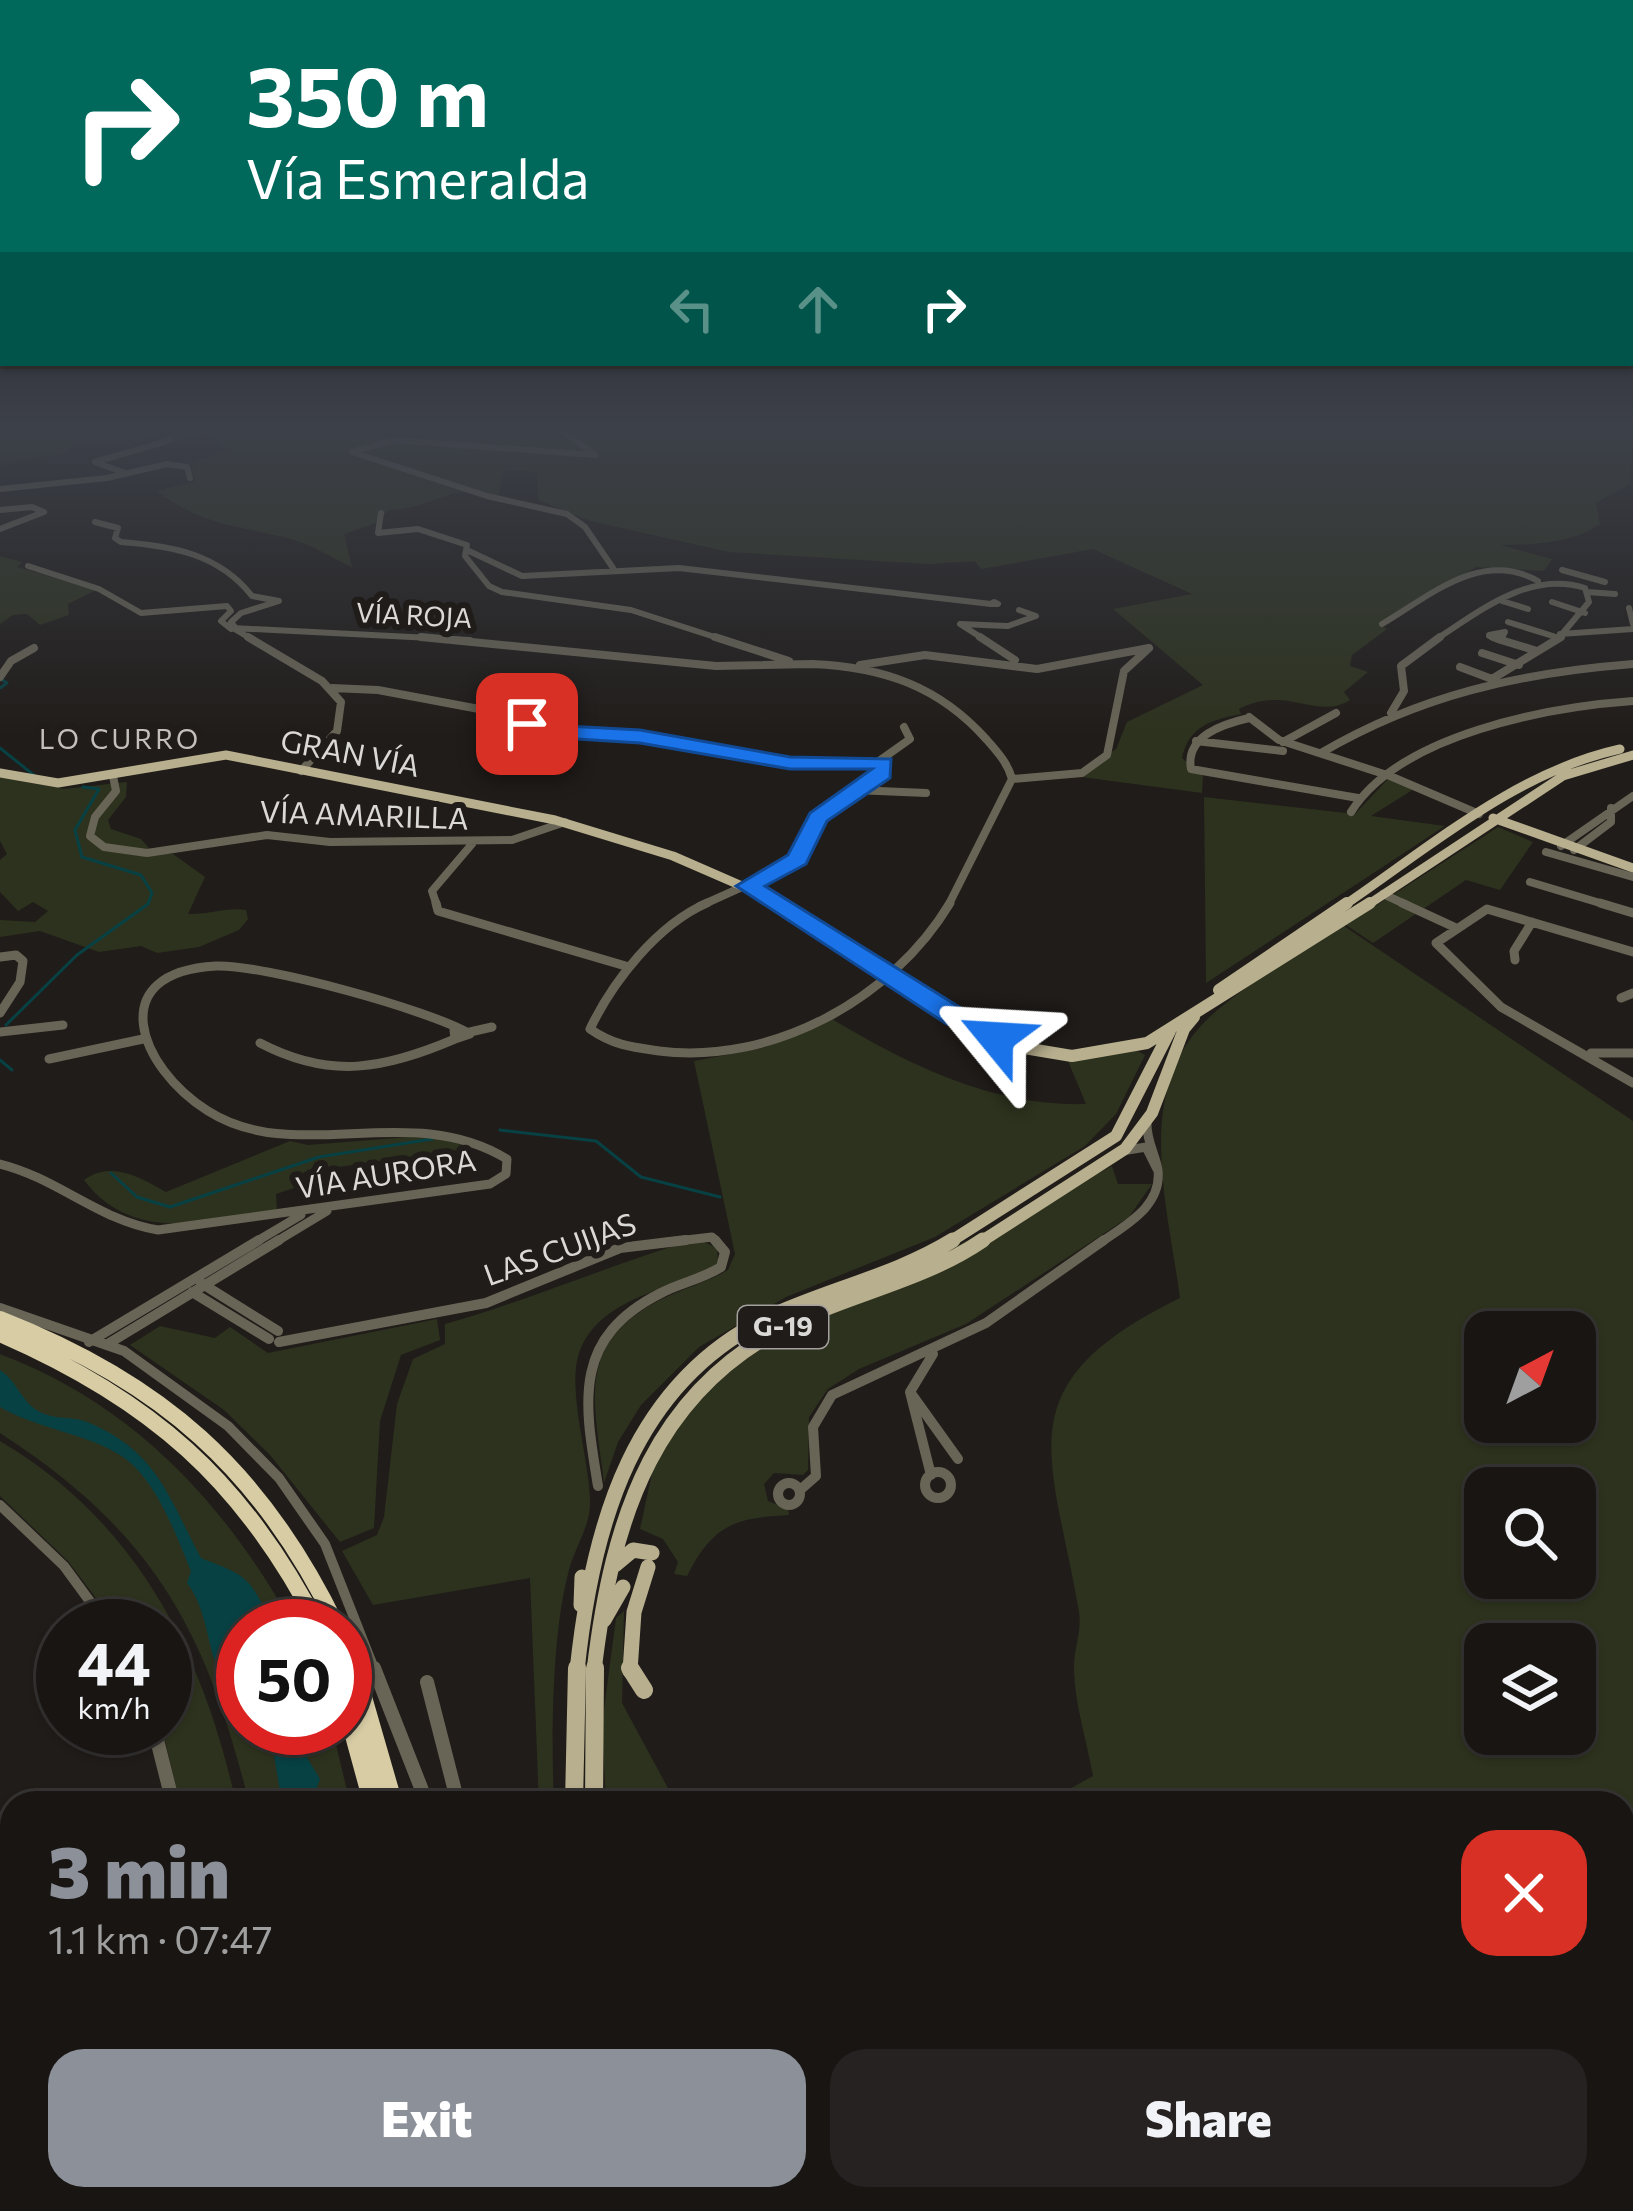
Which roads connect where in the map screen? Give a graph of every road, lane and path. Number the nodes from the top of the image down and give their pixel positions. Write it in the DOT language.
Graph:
graph roads {
  1 [pos="116,532"];
  2 [pos="429,532"];
  3 [pos="589,532"];
  4 [pos="469,551"];
  5 [pos="28,566"];
  6 [pos="613,568"];
  7 [pos="1562,570"];
  8 [pos="1591,576"];
  9 [pos="1538,580"];
  10 [pos="1606,582"];
  11 [pos="1577,584"];
  12 [pos="1587,592"];
  13 [pos="1616,595"];
  14 [pos="1502,601"];
  15 [pos="1552,602"];
  16 [pos="991,604"];
  17 [pos="1629,608"];
  18 [pos="1528,609"];
  19 [pos="1019,610"];
  20 [pos="1585,613"];
  21 [pos="1508,622"];
  22 [pos="1382,624"];
  23 [pos="1633,626"];
  24 [pos="1570,627"];
  25 [pos="233,628"];
  26 [pos="1595,632"];
  27 [pos="1558,636"];
  28 [pos="1501,640"];
  29 [pos="34,648"];
  30 [pos="1537,651"];
  31 [pos="1482,653"];
  32 [pos="813,664"];
  33 [pos="1633,664"];
  34 [pos="1520,665"];
  35 [pos="855,667"];
  36 [pos="1460,667"];
  37 [pos="1036,669"];
  38 [pos="1532,671"];
  39 [pos="1510,674"];
  40 [pos="0,677"];
  41 [pos="1492,679"];
  42 [pos="332,688"];
  43 [pos="1402,695"];
  44 [pos="1417,701"];
  45 [pos="1633,701"];
  46 [pos="1391,712"];
  47 [pos="1336,713"];
  48 [pos="904,727"];
  49 [pos="1196,741"];
  50 [pos="1283,746"];
  51 [pos="1633,751"];
  52 [pos="1321,753"];
  53 [pos="879,761"];
  54 [pos="1550,768"];
  55 [pos="301,771"];
  56 [pos="0,773"];
  57 [pos="1538,774"];
  58 [pos="113,776"];
  59 [pos="1390,776"];
  60 [pos="1563,776"];
  61 [pos="1012,779"];
  62 [pos="856,790"];
  63 [pos="926,793"];
  64 [pos="1532,795"];
  65 [pos="1633,796"];
  66 [pos="1358,798"];
  67 [pos="1611,808"];
  68 [pos="1351,812"];
  69 [pos="1480,813"];
  70 [pos="1497,820"];
  71 [pos="565,822"];
  72 [pos="1578,833"];
  73 [pos="1449,837"];
  74 [pos="1590,838"];
  75 [pos="472,844"];
  76 [pos="1561,846"];
  77 [pos="1574,850"];
  78 [pos="1546,852"];
  79 [pos="1633,873"];
  80 [pos="1531,883"];
  81 [pos="748,886"];
  82 [pos="1383,894"];
  83 [pos="1633,913"];
  84 [pos="1532,922"];
  85 [pos="1454,927"];
  86 [pos="1633,952"];
  87 [pos="0,957"];
  88 [pos="1515,960"];
  89 [pos="629,967"];
  90 [pos="891,974"];
  91 [pos="1633,993"];
  92 [pos="1621,998"];
  93 [pos="1192,1012"];
  94 [pos="0,1013"];
  95 [pos="63,1024"];
  96 [pos="492,1027"];
  97 [pos="1171,1029"];
  98 [pos="0,1032"];
  99 [pos="455,1035"];
  100 [pos="143,1040"];
  101 [pos="260,1042"];
  102 [pos="1136,1045"];
  103 [pos="1584,1051"];
  104 [pos="1633,1053"];
  105 [pos="1621,1056"];
  106 [pos="1154,1058"];
  107 [pos="49,1059"];
  108 [pos="1167,1070"];
  109 [pos="1618,1074"];
  110 [pos="1144,1082"];
  111 [pos="1633,1084"];
  112 [pos="1147,1122"];
  113 [pos="1135,1139"];
  114 [pos="1150,1152"];
  115 [pos="1118,1155"];
  116 [pos="0,1164"];
  117 [pos="1157,1169"];
  118 [pos="332,1208"];
  119 [pos="305,1212"];
  120 [pos="248,1221"];
  121 [pos="252,1248"];
  122 [pos="194,1285"];
  123 [pos="0,1308"];
  124 [pos="0,1319"];
  125 [pos="0,1334"];
  126 [pos="89,1342"];
  127 [pos="106,1346"];
  128 [pos="937,1350"];
  129 [pos="910,1392"];
  130 [pos="958,1459"];
  131 [pos="931,1475"];
  132 [pos="598,1486"];
  133 [pos="800,1490"];
  134 [pos="0,1505"];
  135 [pos="623,1531"];
  136 [pos="614,1566"];
  137 [pos="648,1567"];
  138 [pos="582,1577"];
  139 [pos="623,1587"];
  140 [pos="89,1599"];
  141 [pos="304,1599"];
  142 [pos="323,1599"];
  143 [pos="592,1628"];
  144 [pos="427,1682"];
  145 [pos="644,1690"];
  146 [pos="372,1721"];
  147 [pos="160,1755"];
  148 [pos="361,1755"];
  149 [pos="169,1791"];
  150 [pos="371,1791"];
  151 [pos="389,1791"];
  152 [pos="420,1791"];
  153 [pos="455,1791"];
  154 [pos="574,1791"];
  155 [pos="593,1791"];
  1 -- 25 [label="street"];
  2 -- 4 [label="street, VÍA ROJA"];
  3 -- 6 [label="street"];
  4 -- 6 [label="street, VÍA ROJA"];
  4 -- 32 [label="street"];
  5 -- 25 [label="street"];
  6 -- 16 [label="street, VÍA ROJA"];
  7 -- 8 [label="street"];
  8 -- 10 [label="street"];
  8 -- 11 [label="street"];
  9 -- 11 [label="street"];
  9 -- 14 [label="street"];
  9 -- 22 [label="street"];
  11 -- 12 [label="street"];
  12 -- 13 [label="street"];
  12 -- 20 [label="street"];
  14 -- 18 [label="street"];
  14 -- 43 [label="street"];
  15 -- 20 [label="street"];
  17 -- 23 [label="street"];
  19 -- 37 [label="street"];
  20 -- 24 [label="street"];
  21 -- 27 [label="street"];
  23 -- 26 [label="street"];
  24 -- 26 [label="street"];
  24 -- 27 [label="street"];
  25 -- 32 [label="street, VÍA ROJA"];
  25 -- 42 [label="street"];
  26 -- 27 [label="street"];
  27 -- 30 [label="street"];
  28 -- 30 [label="street"];
  29 -- 40 [label="street"];
  30 -- 34 [label="street"];
  31 -- 34 [label="street"];
  32 -- 35 [label="street"];
  33 -- 38 [label="street"];
  34 -- 38 [label="street"];
  34 -- 39 [label="street"];
  35 -- 37 [label="street"];
  35 -- 61 [label="street"];
  36 -- 41 [label="street"];
  37 -- 61 [label="street"];
  38 -- 39 [label="street"];
  39 -- 41 [label="street"];
  41 -- 44 [label="street"];
  42 -- 53 [label="street"];
  42 -- 55 [label="street"];
  43 -- 44 [label="street"];
  43 -- 46 [label="street"];
  44 -- 46 [label="street"];
  45 -- 59 [label="street"];
  46 -- 52 [label="street"];
  47 -- 50 [label="street"];
  48 -- 53 [label="street"];
  49 -- 50 [label="street"];
  49 -- 50 [label="street"];
  49 -- 66 [label="street"];
  50 -- 52 [label="street"];
  51 -- 54 [label="main road, G-19"];
  51 -- 60 [label="main road, G-19"];
  52 -- 59 [label="street"];
  53 -- 62 [label="street"];
  54 -- 57 [label="main road, G-19"];
  54 -- 60 [label="main road"];
  55 -- 58 [label="main road, GRAN VÍA"];
  55 -- 71 [label="main road, GRAN VÍA"];
  56 -- 58 [label="main road, GRAN VÍA"];
  57 -- 64 [label="main road"];
  57 -- 69 [label="main road, G-19"];
  58 -- 75 [label="street, VÍA AMARILLA"];
  59 -- 66 [label="street"];
  59 -- 69 [label="street"];
  60 -- 64 [label="main road, G-19"];
  61 -- 90 [label="street"];
  62 -- 63 [label="street"];
  62 -- 81 [label="street"];
  64 -- 70 [label="main road, G-19"];
  65 -- 67 [label="street"];
  66 -- 68 [label="street"];
  67 -- 72 [label="street"];
  67 -- 74 [label="street"];
  69 -- 73 [label="main road, G-19"];
  70 -- 73 [label="main road"];
  70 -- 76 [label="main road"];
  70 -- 82 [label="main road, G-19"];
  71 -- 75 [label="street, VÍA AMARILLA"];
  71 -- 81 [label="main road, GRAN VÍA"];
  72 -- 74 [label="street"];
  72 -- 76 [label="street"];
  73 -- 93 [label="main road, G-19"];
  74 -- 77 [label="street"];
  75 -- 89 [label="street"];
  76 -- 77 [label="main road"];
  77 -- 79 [label="main road"];
  78 -- 79 [label="street"];
  80 -- 83 [label="street"];
  81 -- 89 [label="street"];
  81 -- 90 [label="main road, GRAN VÍA"];
  82 -- 85 [label="street"];
  82 -- 93 [label="main road, G-19"];
  84 -- 85 [label="street"];
  84 -- 86 [label="street"];
  84 -- 88 [label="street"];
  85 -- 103 [label="street"];
  87 -- 94 [label="street"];
  89 -- 90 [label="street"];
  90 -- 102 [label="main road, GRAN VÍA"];
  91 -- 92 [label="street"];
  93 -- 97 [label="main road, GRAN VÍA"];
  93 -- 102 [label="main road, GRAN VÍA"];
  93 -- 108 [label="main road, G-19"];
  95 -- 98 [label="street"];
  96 -- 99 [label="street"];
  97 -- 102 [label="main road, GRAN VÍA"];
  97 -- 106 [label="main road, G-19"];
  99 -- 100 [label="street"];
  99 -- 101 [label="street"];
  100 -- 107 [label="street"];
  100 -- 118 [label="street, VÍA AURORA"];
  102 -- 106 [label="main road"];
  103 -- 105 [label="street"];
  103 -- 109 [label="street"];
  104 -- 105 [label="street"];
  105 -- 109 [label="street"];
  106 -- 108 [label="main road"];
  106 -- 110 [label="main road, G-19"];
  108 -- 112 [label="main road, G-19"];
  109 -- 111 [label="street"];
  110 -- 113 [label="main road"];
  110 -- 143 [label="main road, G-19"];
  112 -- 113 [label="main road, G-19"];
  112 -- 117 [label="street"];
  113 -- 114 [label="street"];
  113 -- 115 [label="main road, G-19"];
  114 -- 115 [label="street"];
  114 -- 117 [label="street"];
  115 -- 135 [label="main road, G-19"];
  116 -- 120 [label="street, VÍA AURORA"];
  117 -- 128 [label="street"];
  118 -- 119 [label="street, VÍA AURORA"];
  118 -- 121 [label="street"];
  119 -- 120 [label="street, VÍA AURORA"];
  119 -- 121 [label="street"];
  120 -- 121 [label="street"];
  121 -- 122 [label="street"];
  122 -- 126 [label="street"];
  122 -- 127 [label="street"];
  122 -- 132 [label="street, LAS CUIJAS"];
  123 -- 126 [label="street"];
  124 -- 142 [label="highway"];
  125 -- 141 [label="highway"];
  126 -- 127 [label="street"];
  127 -- 152 [label="street"];
  128 -- 129 [label="street"];
  128 -- 133 [label="street"];
  129 -- 130 [label="street"];
  129 -- 131 [label="street"];
  134 -- 140 [label="street"];
  135 -- 136 [label="main road, G-19"];
  135 -- 136 [label="main road"];
  136 -- 143 [label="main road, G-19"];
  137 -- 145 [label="main road"];
  138 -- 143 [label="main road"];
  139 -- 143 [label="main road"];
  143 -- 154 [label="main road, G-19"];
  143 -- 155 [label="main road, G-19"];
  144 -- 153 [label="street"];
  146 -- 151 [label="highway"];
  147 -- 149 [label="street"];
  148 -- 150 [label="highway"];
}
